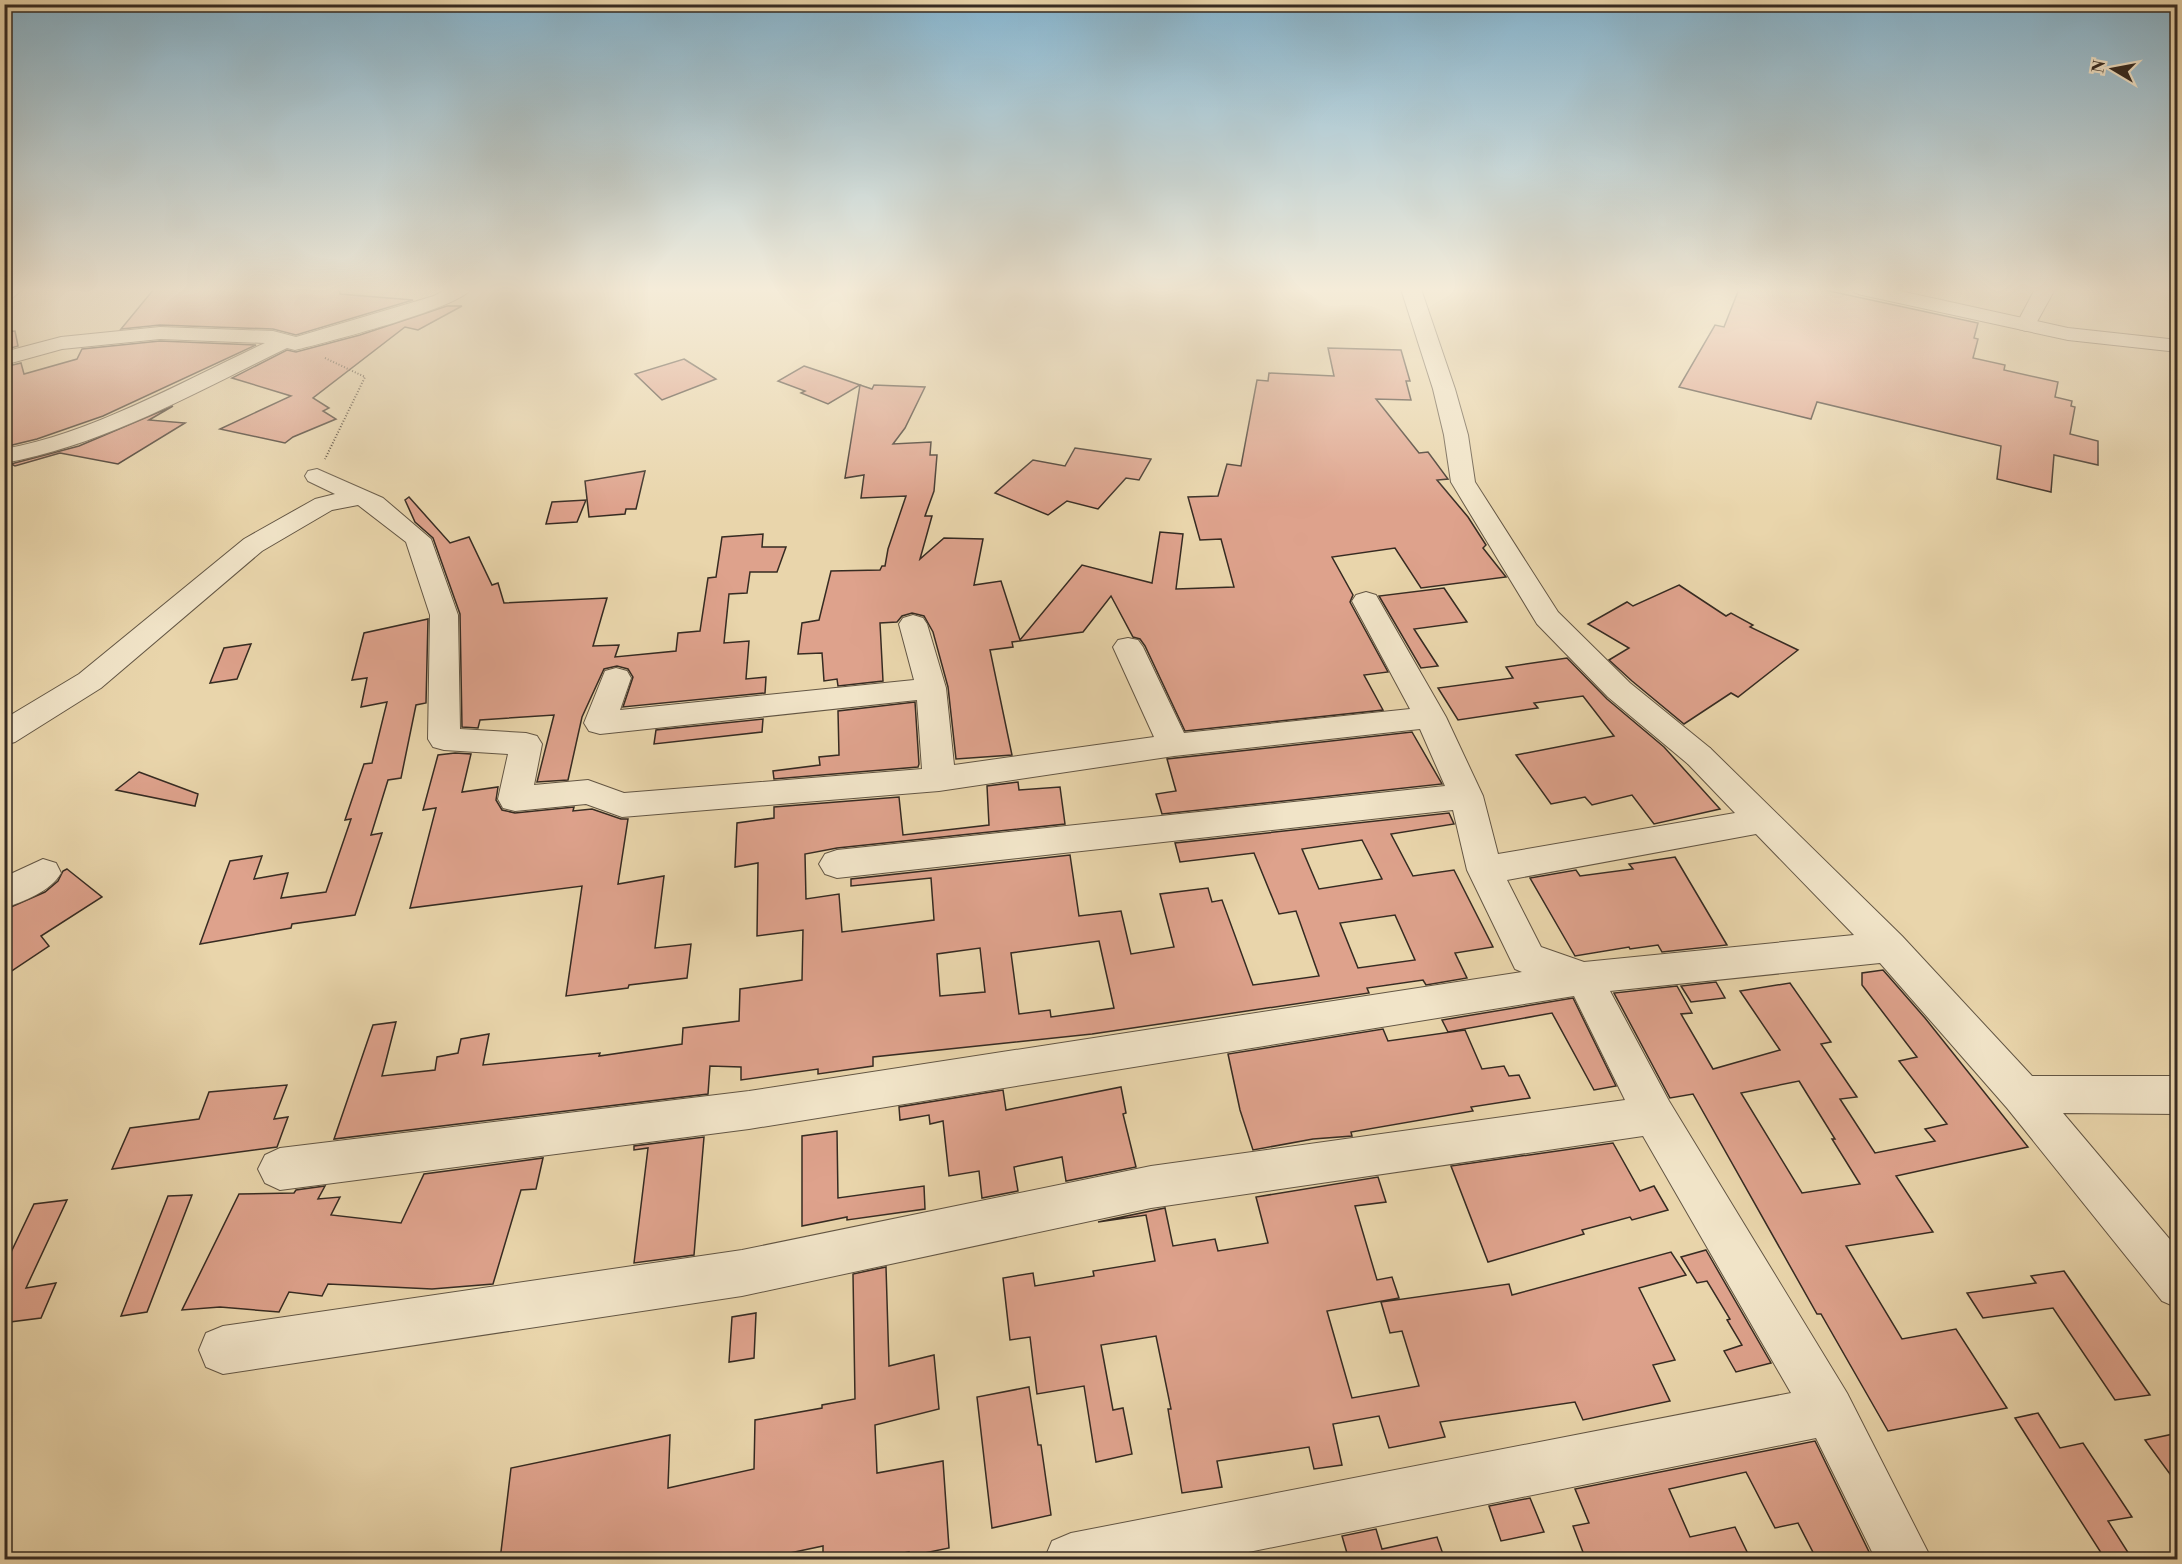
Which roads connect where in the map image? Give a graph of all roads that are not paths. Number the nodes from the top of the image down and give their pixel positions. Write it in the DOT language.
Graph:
graph roads {
  1 [pos="247,362"];
  2 [pos="1435,362"];
  3 [pos="4,456"];
  4 [pos="316,476"];
  5 [pos="361,497"];
  6 [pos="1366,601"];
  7 [pos="913,624"];
  8 [pos="1128,647"];
  9 [pos="616,678"];
  10 [pos="932,687"];
  11 [pos="1430,717"];
  12 [pos="4,734"];
  13 [pos="1174,745"];
  14 [pos="939,779"];
  15 [pos="1466,796"];
  16 [pos="1765,820"];
  17 [pos="837,864"];
  18 [pos="1485,870"];
  19 [pos="44,873"];
  20 [pos="4,894"];
  21 [pos="1889,947"];
  22 [pos="1584,978"];
  23 [pos="2022,1095"];
  24 [pos="2178,1095"];
  25 [pos="1654,1115"];
  26 [pos="280,1169"];
  27 [pos="2178,1285"];
  28 [pos="223,1350"];
  29 [pos="1829,1411"];
  30 [pos="1071,1560"];
  31 [pos="1905,1560"];
  1 -- 3 [label="street"];
  2 -- 16 [label="street"];
  4 -- 5 [label="street"];
  5 -- 12 [label="street"];
  5 -- 14 [label="street"];
  6 -- 11 [label="street"];
  7 -- 10 [label="street"];
  8 -- 13 [label="street"];
  9 -- 10 [label="street"];
  10 -- 14 [label="street"];
  11 -- 13 [label="street"];
  11 -- 15 [label="street"];
  13 -- 14 [label="street"];
  15 -- 17 [label="street"];
  15 -- 18 [label="street"];
  16 -- 18 [label="street"];
  16 -- 21 [label="street"];
  18 -- 22 [label="street"];
  19 -- 20 [label="street"];
  21 -- 22 [label="street"];
  21 -- 23 [label="street"];
  22 -- 25 [label="street"];
  22 -- 26 [label="street"];
  23 -- 24 [label="street"];
  23 -- 27 [label="street"];
  25 -- 28 [label="street"];
  25 -- 29 [label="street"];
  29 -- 30 [label="street"];
  29 -- 31 [label="street"];
}
